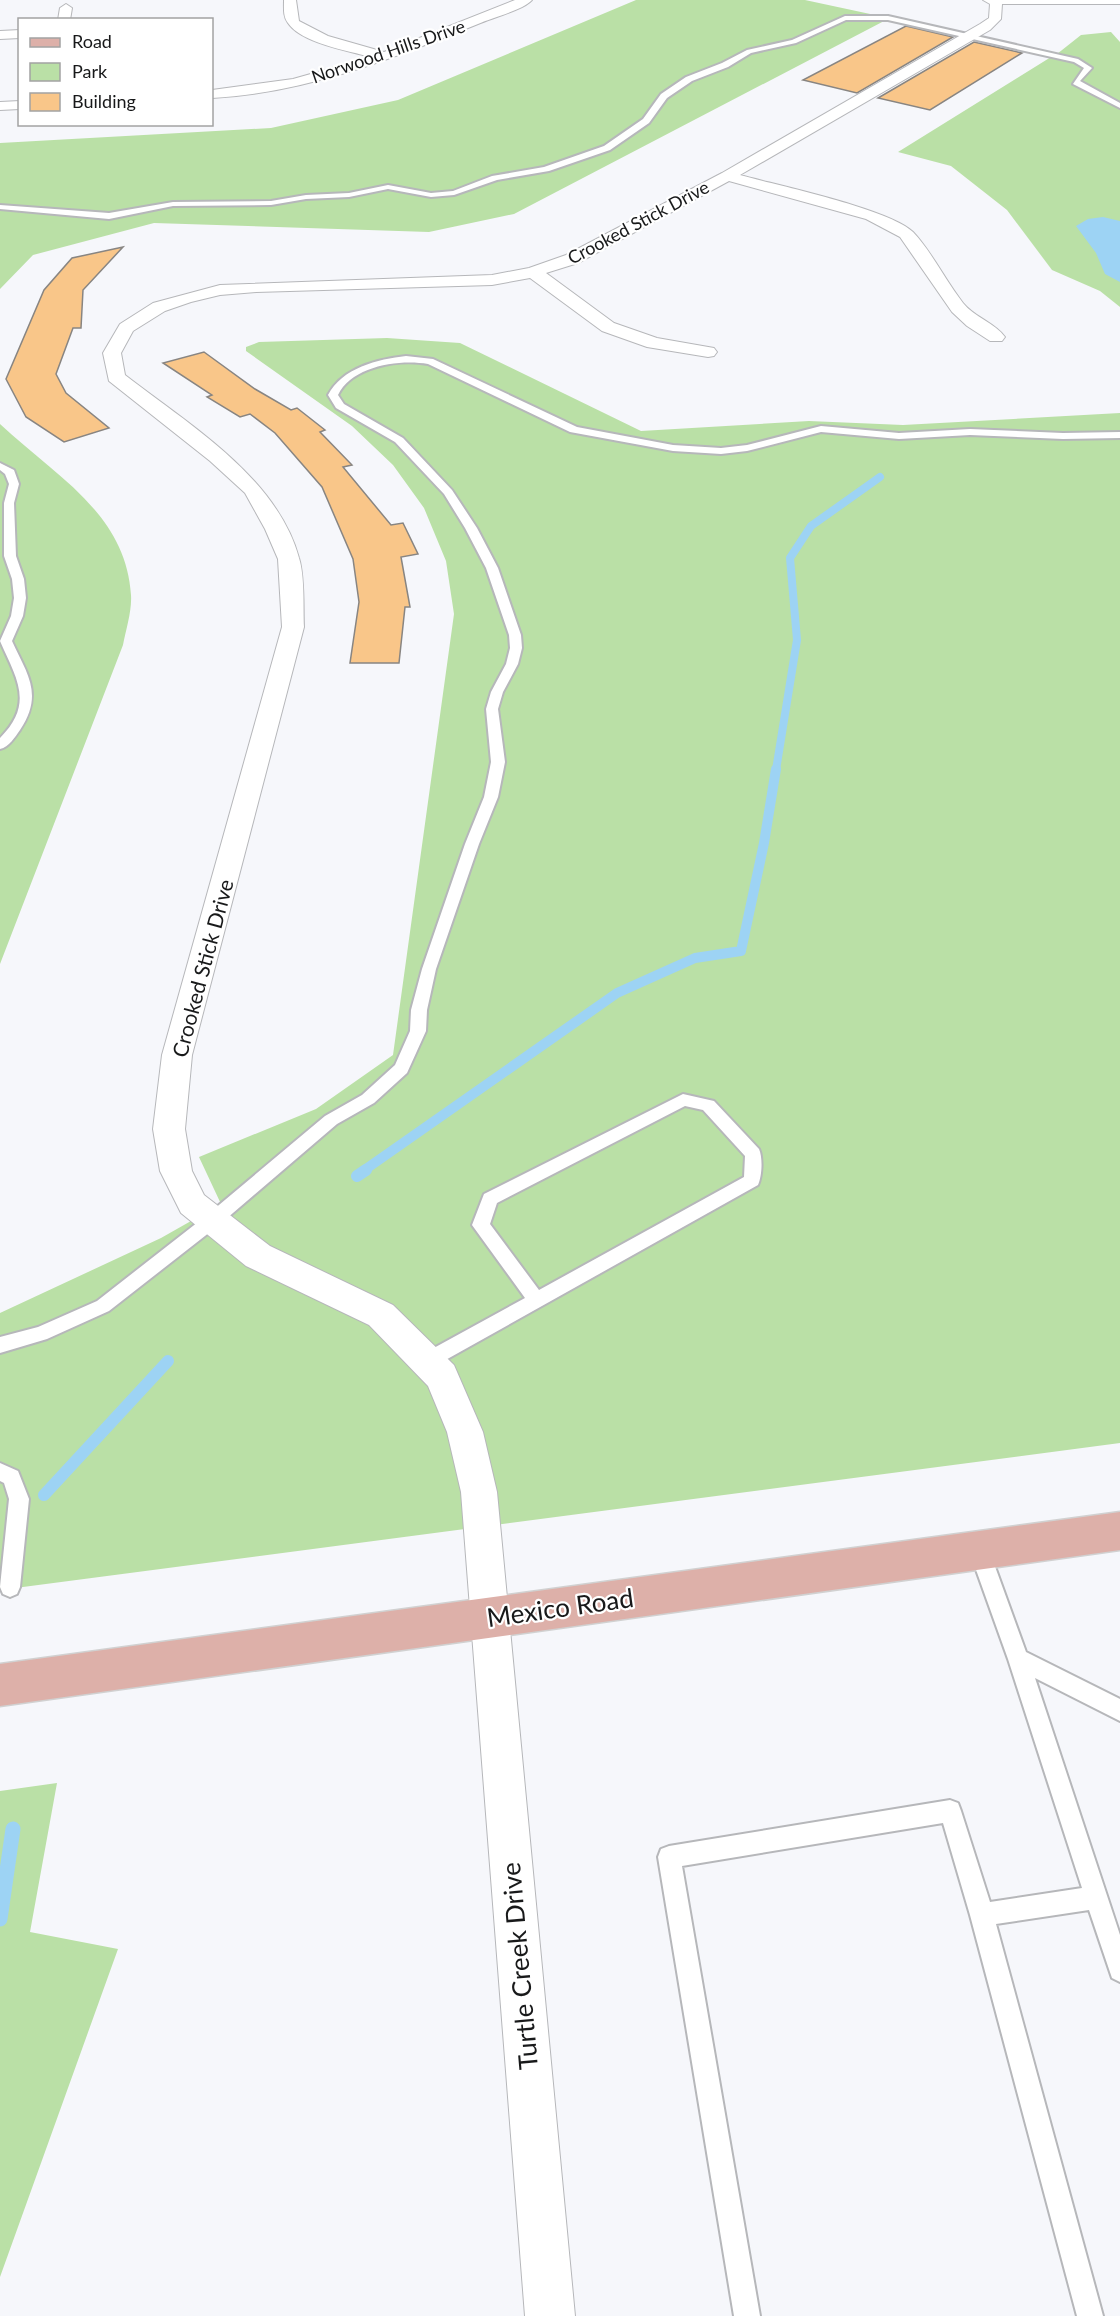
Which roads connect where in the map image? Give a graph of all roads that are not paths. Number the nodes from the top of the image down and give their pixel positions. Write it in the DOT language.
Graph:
graph roads {
  1 [pos="290,0"];
  2 [pos="526,0"];
  3 [pos="993,0"];
  4 [pos="1120,0"];
  5 [pos="18,34"];
  6 [pos="0,35"];
  7 [pos="970,36"];
  8 [pos="384,56"];
  9 [pos="213,94"];
  10 [pos="18,105"];
  11 [pos="0,106"];
  12 [pos="1120,106"];
  13 [pos="727,176"];
  14 [pos="0,207"];
  15 [pos="533,272"];
  16 [pos="996,337"];
  17 [pos="708,352"];
  18 [pos="1120,435"];
  19 [pos="0,466"];
  20 [pos="0,745"];
  21 [pos="213,1220"];
  22 [pos="537,1300"];
  23 [pos="0,1345"];
  24 [pos="427,1361"];
  25 [pos="0,1472"];
  26 [pos="1120,1531"];
  27 [pos="979,1550"];
  28 [pos="10,1587"];
  29 [pos="489,1616"];
  30 [pos="1018,1659"];
  31 [pos="0,1685"];
  32 [pos="1120,1710"];
  33 [pos="1096,1897"];
  34 [pos="982,1915"];
  35 [pos="1120,1970"];
  36 [pos="550,2316"];
  37 [pos="747,2316"];
  38 [pos="1090,2316"];
  1 -- 8 [label="street"];
  2 -- 8 [label="street, Norwood Hills Drive"];
  3 -- 4 [label="street"];
  3 -- 7 [label="street, Crooked Stick Drive"];
  5 -- 6 [label="street"];
  7 -- 12 [label="lane"];
  7 -- 13 [label="street, Crooked Stick Drive"];
  7 -- 14 [label="lane"];
  8 -- 9 [label="street, Norwood Hills Drive"];
  10 -- 11 [label="street"];
  13 -- 15 [label="street, Crooked Stick Drive"];
  13 -- 16 [label="street"];
  15 -- 17 [label="street"];
  15 -- 21 [label="street, Crooked Stick Drive"];
  18 -- 21 [label="lane"];
  19 -- 20 [label="lane"];
  21 -- 23 [label="lane"];
  21 -- 24 [label="street, Crooked Stick Drive"];
  22 -- 22 [label="lane"];
  22 -- 24 [label="lane"];
  24 -- 29 [label="street, Crooked Stick Drive"];
  25 -- 28 [label="lane"];
  26 -- 27 [label="main road, Mexico Road"];
  27 -- 29 [label="main road, Mexico Road"];
  27 -- 30 [label="lane"];
  29 -- 31 [label="main road, Mexico Road"];
  29 -- 36 [label="street, Turtle Creek Drive"];
  30 -- 32 [label="lane"];
  30 -- 33 [label="lane"];
  33 -- 34 [label="lane"];
  33 -- 35 [label="lane"];
  34 -- 37 [label="lane"];
  34 -- 38 [label="lane"];
}
